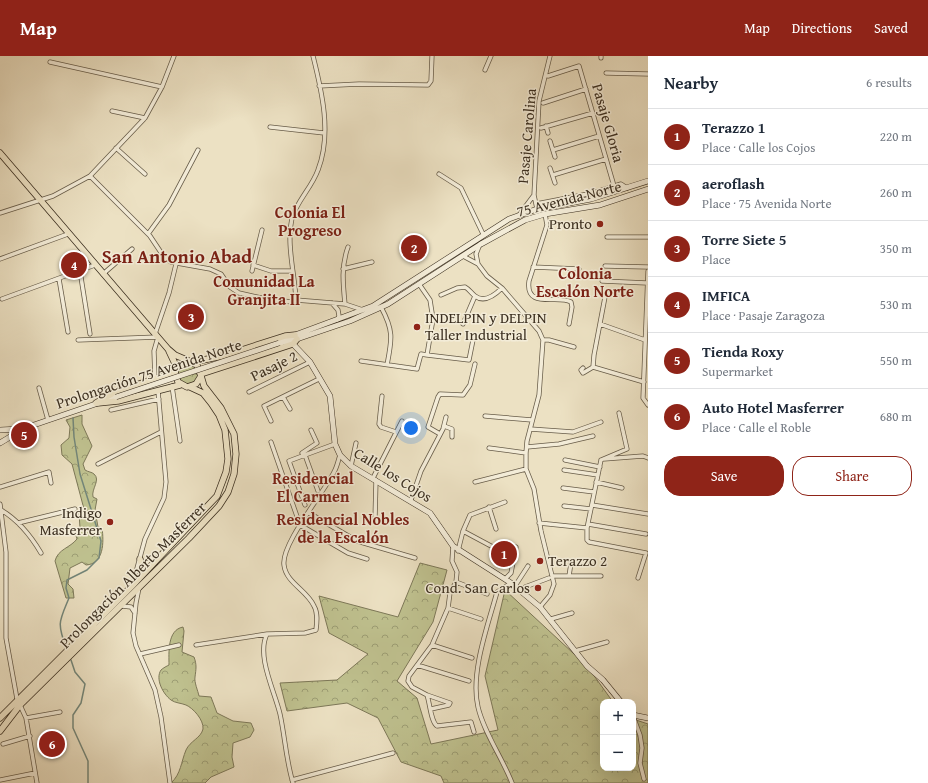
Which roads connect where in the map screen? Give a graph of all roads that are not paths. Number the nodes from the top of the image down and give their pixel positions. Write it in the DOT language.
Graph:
graph roads {
  1 [pos="174,56"];
  2 [pos="313,56"];
  3 [pos="432,56"];
  4 [pos="491,56"];
  5 [pos="550,56"];
  6 [pos="50,62"];
  7 [pos="485,70"];
  8 [pos="606,73"];
  9 [pos="648,74"];
  10 [pos="548,76"];
  11 [pos="319,86"];
  12 [pos="162,87"];
  13 [pos="586,89"];
  14 [pos="543,103"];
  15 [pos="112,111"];
  16 [pos="592,113"];
  17 [pos="145,118"];
  18 [pos="546,126"];
  19 [pos="270,127"];
  20 [pos="541,128"];
  21 [pos="548,132"];
  22 [pos="324,133"];
  23 [pos="599,136"];
  24 [pos="550,141"];
  25 [pos="116,148"];
  26 [pos="198,150"];
  27 [pos="553,150"];
  28 [pos="0,153"];
  29 [pos="555,157"];
  30 [pos="606,160"];
  31 [pos="550,168"];
  32 [pos="145,174"];
  33 [pos="438,174"];
  34 [pos="553,175"];
  35 [pos="90,176"];
  36 [pos="648,181"];
  37 [pos="555,183"];
  38 [pos="614,186"];
  39 [pos="628,188"];
  40 [pos="648,189"];
  41 [pos="534,195"];
  42 [pos="40,201"];
  43 [pos="536,204"];
  44 [pos="537,210"];
  45 [pos="0,213"];
  46 [pos="545,214"];
  47 [pos="519,215"];
  48 [pos="262,230"];
  49 [pos="68,234"];
  50 [pos="148,234"];
  51 [pos="482,234"];
  52 [pos="607,237"];
  53 [pos="648,237"];
  54 [pos="481,244"];
  55 [pos="348,247"];
  56 [pos="132,249"];
  57 [pos="462,256"];
  58 [pos="0,259"];
  59 [pos="372,262"];
  60 [pos="176,264"];
  61 [pos="478,264"];
  62 [pos="95,265"];
  63 [pos="253,265"];
  64 [pos="605,266"];
  65 [pos="533,267"];
  66 [pos="648,267"];
  67 [pos="343,269"];
  68 [pos="579,269"];
  69 [pos="80,271"];
  70 [pos="252,271"];
  71 [pos="292,271"];
  72 [pos="648,271"];
  73 [pos="102,274"];
  74 [pos="59,279"];
  75 [pos="602,281"];
  76 [pos="648,283"];
  77 [pos="419,284"];
  78 [pos="502,288"];
  79 [pos="440,295"];
  80 [pos="475,296"];
  81 [pos="605,297"];
  82 [pos="2,299"];
  83 [pos="296,300"];
  84 [pos="331,303"];
  85 [pos="345,304"];
  86 [pos="381,307"];
  87 [pos="364,310"];
  88 [pos="336,320"];
  89 [pos="463,324"];
  90 [pos="569,324"];
  91 [pos="600,324"];
  92 [pos="68,332"];
  93 [pos="90,334"];
  94 [pos="156,335"];
  95 [pos="474,335"];
  96 [pos="295,339"];
  97 [pos="78,340"];
  98 [pos="543,340"];
  99 [pos="645,340"];
  100 [pos="280,343"];
  101 [pos="574,347"];
  102 [pos="168,349"];
  103 [pos="426,355"];
  104 [pos="361,361"];
  105 [pos="191,362"];
  106 [pos="310,362"];
  107 [pos="475,364"];
  108 [pos="387,365"];
  109 [pos="594,367"];
  110 [pos="583,368"];
  111 [pos="176,370"];
  112 [pos="201,375"];
  113 [pos="155,379"];
  114 [pos="319,379"];
  115 [pos="644,382"];
  116 [pos="180,385"];
  117 [pos="172,386"];
  118 [pos="190,387"];
  119 [pos="39,388"];
  120 [pos="158,390"];
  121 [pos="249,392"];
  122 [pos="382,396"];
  123 [pos="283,397"];
  124 [pos="159,399"];
  125 [pos="96,403"];
  126 [pos="648,405"];
  127 [pos="290,409"];
  128 [pos="112,410"];
  129 [pos="619,413"];
  130 [pos="485,416"];
  131 [pos="446,417"];
  132 [pos="48,420"];
  133 [pos="532,420"];
  134 [pos="271,421"];
  135 [pos="402,421"];
  136 [pos="601,422"];
  137 [pos="444,426"];
  138 [pos="25,428"];
  139 [pos="530,429"];
  140 [pos="0,430"];
  141 [pos="311,430"];
  142 [pos="161,432"];
  143 [pos="396,432"];
  144 [pos="440,434"];
  145 [pos="593,436"];
  146 [pos="452,437"];
  147 [pos="180,441"];
  148 [pos="271,442"];
  149 [pos="0,443"];
  150 [pos="356,443"];
  151 [pos="335,444"];
  152 [pos="527,447"];
  153 [pos="489,448"];
  154 [pos="526,453"];
  155 [pos="304,454"];
  156 [pos="340,455"];
  157 [pos="648,458"];
  158 [pos="565,460"];
  159 [pos="601,460"];
  160 [pos="98,464"];
  161 [pos="351,466"];
  162 [pos="600,467"];
  163 [pos="526,469"];
  164 [pos="564,470"];
  165 [pos="598,475"];
  166 [pos="375,479"];
  167 [pos="475,482"];
  168 [pos="596,482"];
  169 [pos="51,483"];
  170 [pos="0,486"];
  171 [pos="563,488"];
  172 [pos="622,488"];
  173 [pos="318,491"];
  174 [pos="594,492"];
  175 [pos="411,500"];
  176 [pos="504,502"];
  177 [pos="305,506"];
  178 [pos="564,506"];
  179 [pos="1,507"];
  180 [pos="489,507"];
  181 [pos="592,507"];
  182 [pos="75,509"];
  183 [pos="309,513"];
  184 [pos="648,514"];
  185 [pos="375,519"];
  186 [pos="18,523"];
  187 [pos="539,523"];
  188 [pos="300,526"];
  189 [pos="588,526"];
  190 [pos="496,529"];
  191 [pos="463,531"];
  192 [pos="646,534"];
  193 [pos="0,537"];
  194 [pos="5,537"];
  195 [pos="453,546"];
  196 [pos="491,546"];
  197 [pos="516,547"];
  198 [pos="458,550"];
  199 [pos="41,553"];
  200 [pos="414,558"];
  201 [pos="367,559"];
  202 [pos="140,560"];
  203 [pos="571,563"];
  204 [pos="149,566"];
  205 [pos="528,566"];
  206 [pos="569,576"];
  207 [pos="601,576"];
  208 [pos="551,577"];
  209 [pos="638,578"];
  210 [pos="505,579"];
  211 [pos="456,582"];
  212 [pos="513,585"];
  213 [pos="132,586"];
  214 [pos="139,588"];
  215 [pos="522,592"];
  216 [pos="487,594"];
  217 [pos="122,606"];
  218 [pos="540,607"];
  219 [pos="448,608"];
  220 [pos="135,613"];
  221 [pos="572,613"];
  222 [pos="481,619"];
  223 [pos="551,619"];
  224 [pos="267,634"];
  225 [pos="607,642"];
  226 [pos="196,644"];
  227 [pos="179,645"];
  228 [pos="432,645"];
  229 [pos="575,651"];
  230 [pos="140,654"];
  231 [pos="472,658"];
  232 [pos="417,665"];
  233 [pos="469,681"];
  234 [pos="427,695"];
  235 [pos="17,699"];
  236 [pos="618,699"];
  237 [pos="20,705"];
  238 [pos="431,709"];
  239 [pos="60,712"];
  240 [pos="636,716"];
  241 [pos="0,718"];
  242 [pos="26,718"];
  243 [pos="648,718"];
  244 [pos="636,724"];
  245 [pos="0,731"];
  246 [pos="474,732"];
  247 [pos="30,736"];
  248 [pos="3,744"];
  249 [pos="393,753"];
  250 [pos="35,773"];
  251 [pos="644,779"];
  252 [pos="0,780"];
  253 [pos="292,781"];
  254 [pos="37,783"];
  255 [pos="170,783"];
  256 [pos="512,783"];
  1 -- 12 [label="street"];
  2 -- 11 [label="street"];
  3 -- 11 [label="street"];
  4 -- 7 [label="street"];
  5 -- 41 [label="street, Pasaje Carolina"];
  6 -- 12 [label="street"];
  8 -- 9 [label="street"];
  10 -- 13 [label="street, Pasaje Gloria"];
  11 -- 22 [label="street"];
  12 -- 17 [label="street"];
  13 -- 14 [label="street"];
  13 -- 16 [label="street, Pasaje Gloria"];
  15 -- 17 [label="street"];
  16 -- 18 [label="street"];
  16 -- 23 [label="street, Pasaje Gloria"];
  17 -- 25 [label="street"];
  18 -- 20 [label="street"];
  18 -- 21 [label="street"];
  19 -- 22 [label="street"];
  22 -- 71 [label="street"];
  23 -- 27 [label="street"];
  23 -- 30 [label="street, Pasaje Gloria"];
  24 -- 27 [label="street"];
  25 -- 32 [label="street"];
  25 -- 35 [label="street"];
  26 -- 50 [label="street"];
  27 -- 29 [label="street"];
  28 -- 42 [label="main road"];
  30 -- 34 [label="street"];
  30 -- 38 [label="street, Pasaje Gloria"];
  31 -- 34 [label="street"];
  33 -- 51 [label="street"];
  34 -- 37 [label="street"];
  35 -- 42 [label="street"];
  35 -- 50 [label="street"];
  36 -- 39 [label="main road, 75 Avenida Norte"];
  38 -- 39 [label="street"];
  38 -- 43 [label="street"];
  39 -- 44 [label="main road, 75 Avenida Norte"];
  40 -- 46 [label="main road, 75 Avenida Norte"];
  41 -- 43 [label="street, Pasaje Carolina"];
  41 -- 47 [label="street, Pasaje Carolina"];
  42 -- 45 [label="street"];
  42 -- 49 [label="main road"];
  43 -- 44 [label="street, Pasaje Carolina"];
  44 -- 47 [label="main road, 75 Avenida Norte"];
  46 -- 54 [label="main road, 75 Avenida Norte"];
  46 -- 65 [label="street"];
  47 -- 51 [label="main road, 75 Avenida Norte"];
  48 -- 63 [label="street"];
  49 -- 58 [label="street"];
  49 -- 62 [label="main road"];
  50 -- 60 [label="street"];
  51 -- 87 [label="main road, 75 Avenida Norte"];
  52 -- 53 [label="street"];
  54 -- 57 [label="main road, 75 Avenida Norte"];
  54 -- 61 [label="street"];
  55 -- 67 [label="street"];
  56 -- 73 [label="street"];
  57 -- 61 [label="street"];
  57 -- 77 [label="main road, 75 Avenida Norte"];
  59 -- 67 [label="street"];
  60 -- 83 [label="street"];
  60 -- 94 [label="street"];
  61 -- 78 [label="street"];
  62 -- 69 [label="street"];
  62 -- 73 [label="main road"];
  63 -- 70 [label="street"];
  63 -- 71 [label="street"];
  64 -- 66 [label="street"];
  65 -- 68 [label="street"];
  65 -- 90 [label="street"];
  67 -- 85 [label="street"];
  69 -- 74 [label="street"];
  69 -- 93 [label="street"];
  71 -- 83 [label="street"];
  72 -- 76 [label="street"];
  73 -- 94 [label="main road"];
  74 -- 82 [label="street"];
  74 -- 92 [label="street"];
  75 -- 76 [label="street"];
  76 -- 99 [label="street"];
  77 -- 86 [label="main road, 75 Avenida Norte"];
  77 -- 103 [label="street"];
  78 -- 80 [label="street"];
  78 -- 98 [label="street"];
  79 -- 80 [label="street"];
  80 -- 89 [label="street"];
  81 -- 91 [label="street"];
  83 -- 84 [label="street"];
  84 -- 85 [label="street"];
  84 -- 88 [label="street"];
  85 -- 87 [label="street"];
  86 -- 96 [label="main road, 75 Avenida Norte"];
  86 -- 108 [label="street"];
  87 -- 88 [label="main road, 75 Avenida Norte"];
  88 -- 96 [label="main road, 75 Avenida Norte"];
  91 -- 99 [label="street"];
  91 -- 109 [label="street"];
  94 -- 97 [label="street"];
  94 -- 102 [label="main road"];
  94 -- 113 [label="street"];
  95 -- 103 [label="street"];
  96 -- 100 [label="main road, 75 Avenida Norte"];
  96 -- 105 [label="main road"];
  96 -- 106 [label="main road, Calle los Cojos"];
  96 -- 112 [label="main road"];
  98 -- 101 [label="street"];
  98 -- 133 [label="street"];
  99 -- 115 [label="street"];
  100 -- 125 [label="main road, Prolongación 75 Avenida Norte, bridge"];
  102 -- 105 [label="main road"];
  102 -- 111 [label="main road"];
  103 -- 108 [label="street"];
  104 -- 108 [label="street"];
  105 -- 111 [label="main road"];
  105 -- 112 [label="main road"];
  106 -- 114 [label="main road, Calle los Cojos"];
  106 -- 121 [label="street, Pasaje 2"];
  107 -- 144 [label="street"];
  109 -- 110 [label="street"];
  109 -- 115 [label="street"];
  111 -- 113 [label="main road"];
  111 -- 116 [label="main road"];
  112 -- 118 [label="main road"];
  112 -- 214 [label="main road, Prolongación Alberto Masferrer"];
  113 -- 125 [label="main road"];
  114 -- 123 [label="street"];
  114 -- 151 [label="main road, Calle los Cojos"];
  115 -- 126 [label="street"];
  116 -- 117 [label="main road"];
  116 -- 118 [label="main road"];
  117 -- 120 [label="main road"];
  117 -- 147 [label="street"];
  118 -- 204 [label="main road, Prolongación Alberto Masferrer"];
  119 -- 132 [label="street"];
  120 -- 124 [label="street"];
  120 -- 125 [label="main road"];
  122 -- 143 [label="street"];
  123 -- 127 [label="street"];
  123 -- 134 [label="street"];
  124 -- 128 [label="street"];
  124 -- 142 [label="street"];
  125 -- 132 [label="main road, Prolongación 75 Avenida Norte"];
  129 -- 159 [label="street"];
  130 -- 133 [label="street"];
  131 -- 137 [label="street"];
  132 -- 138 [label="main road, Prolongación 75 Avenida Norte"];
  133 -- 139 [label="street"];
  135 -- 143 [label="street"];
  136 -- 139 [label="street"];
  137 -- 144 [label="street"];
  137 -- 146 [label="street"];
  138 -- 140 [label="main road, Prolongación 75 Avenida Norte"];
  138 -- 149 [label="main road, Prolongación 75 Avenida Norte"];
  139 -- 152 [label="street"];
  141 -- 155 [label="street"];
  142 -- 160 [label="street"];
  142 -- 202 [label="street"];
  143 -- 166 [label="street"];
  144 -- 175 [label="street"];
  145 -- 152 [label="street"];
  148 -- 188 [label="street"];
  150 -- 161 [label="street"];
  151 -- 155 [label="street"];
  151 -- 156 [label="main road, Calle los Cojos"];
  152 -- 154 [label="street"];
  153 -- 154 [label="street"];
  154 -- 163 [label="street"];
  155 -- 173 [label="street"];
  155 -- 177 [label="street"];
  156 -- 161 [label="main road, Calle los Cojos"];
  156 -- 183 [label="street"];
  157 -- 159 [label="street"];
  158 -- 162 [label="street"];
  159 -- 162 [label="street"];
  161 -- 166 [label="main road, Calle los Cojos"];
  162 -- 165 [label="street"];
  163 -- 167 [label="street"];
  163 -- 187 [label="street"];
  164 -- 165 [label="street"];
  165 -- 168 [label="street"];
  166 -- 175 [label="main road, Calle los Cojos"];
  166 -- 185 [label="street"];
  168 -- 172 [label="street"];
  168 -- 174 [label="street"];
  169 -- 170 [label="street"];
  171 -- 174 [label="street"];
  174 -- 181 [label="street"];
  175 -- 195 [label="main road, Calle los Cojos"];
  176 -- 180 [label="street"];
  178 -- 181 [label="street"];
  179 -- 186 [label="street"];
  179 -- 194 [label="street"];
  180 -- 190 [label="street"];
  180 -- 191 [label="street"];
  181 -- 184 [label="street"];
  181 -- 189 [label="street"];
  182 -- 186 [label="street"];
  183 -- 188 [label="street"];
  183 -- 200 [label="street"];
  186 -- 199 [label="street"];
  187 -- 189 [label="street"];
  187 -- 208 [label="street"];
  188 -- 201 [label="street"];
  188 -- 224 [label="street"];
  189 -- 192 [label="street"];
  189 -- 209 [label="street"];
  191 -- 196 [label="street"];
  191 -- 198 [label="street"];
  193 -- 194 [label="street"];
  194 -- 235 [label="street"];
  195 -- 198 [label="main road, Calle los Cojos"];
  195 -- 211 [label="street"];
  197 -- 210 [label="street"];
  198 -- 210 [label="main road, Calle los Cojos"];
  202 -- 204 [label="main road"];
  202 -- 213 [label="street"];
  203 -- 206 [label="street"];
  204 -- 213 [label="main road, Prolongación Alberto Masferrer"];
  205 -- 212 [label="street"];
  206 -- 207 [label="street"];
  206 -- 208 [label="street"];
  208 -- 215 [label="street"];
  208 -- 218 [label="street"];
  210 -- 212 [label="main road, Calle los Cojos"];
  211 -- 216 [label="street"];
  211 -- 219 [label="street"];
  212 -- 215 [label="main road, Calle los Cojos"];
  212 -- 256 [label="street"];
  213 -- 235 [label="main road, Prolongación Alberto Masferrer"];
  214 -- 217 [label="main road, Prolongación Alberto Masferrer"];
  214 -- 220 [label="street"];
  215 -- 218 [label="main road, Calle los Cojos"];
  217 -- 220 [label="street"];
  217 -- 237 [label="main road, Prolongación Alberto Masferrer"];
  218 -- 223 [label="main road, Calle los Cojos"];
  219 -- 222 [label="street"];
  219 -- 228 [label="street"];
  220 -- 230 [label="street"];
  221 -- 223 [label="street"];
  223 -- 229 [label="main road, Calle los Cojos"];
  224 -- 226 [label="street"];
  224 -- 253 [label="street"];
  225 -- 229 [label="street"];
  227 -- 230 [label="street"];
  228 -- 231 [label="street"];
  228 -- 232 [label="street"];
  229 -- 236 [label="main road, Calle los Cojos"];
  230 -- 255 [label="street"];
  232 -- 233 [label="street"];
  232 -- 234 [label="street"];
  234 -- 238 [label="street"];
  234 -- 238 [label="street"];
  235 -- 241 [label="main road, Prolongación Alberto Masferrer"];
  237 -- 242 [label="street"];
  237 -- 245 [label="main road, Prolongación Alberto Masferrer"];
  238 -- 246 [label="street"];
  239 -- 242 [label="street"];
  240 -- 243 [label="main road"];
  242 -- 247 [label="street"];
  244 -- 251 [label="street"];
  247 -- 248 [label="street"];
  247 -- 250 [label="street"];
  249 -- 253 [label="street"];
  250 -- 252 [label="street"];
  250 -- 254 [label="street"];
}
